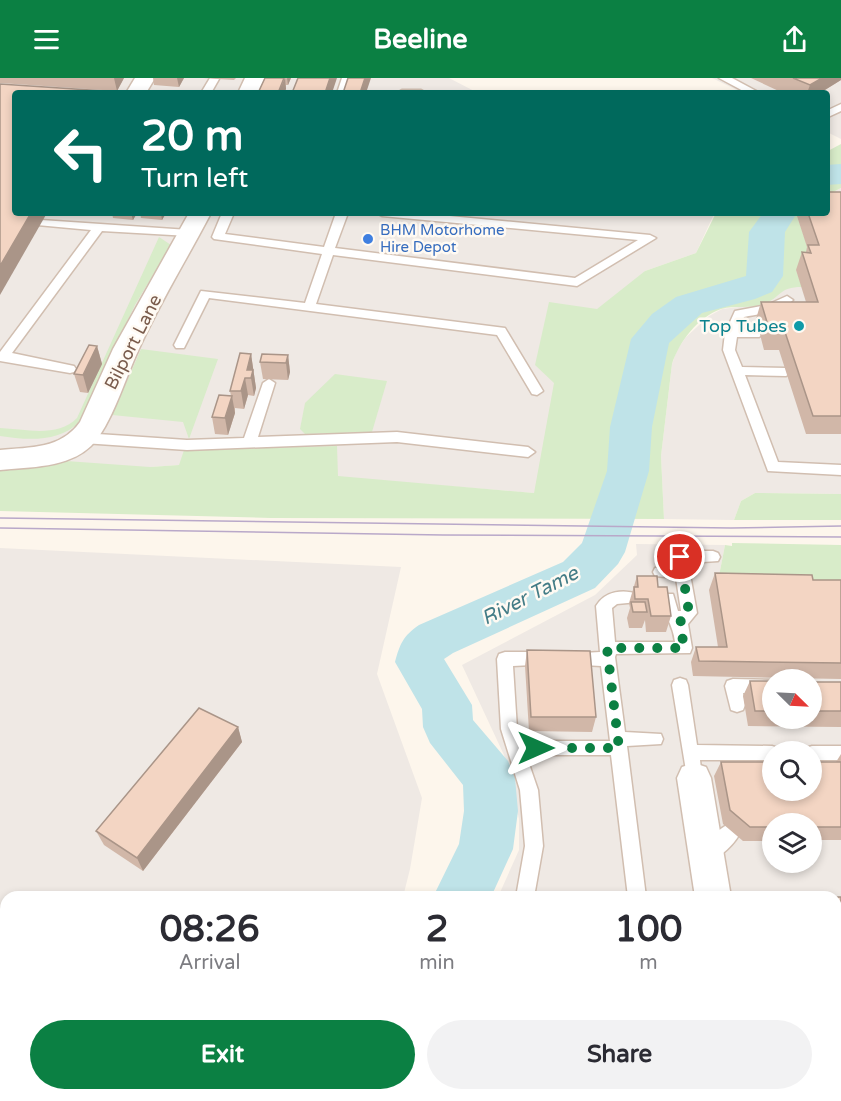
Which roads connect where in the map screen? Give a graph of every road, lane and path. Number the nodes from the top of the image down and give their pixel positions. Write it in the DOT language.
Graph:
graph roads {
  1 [pos="724,78"];
  2 [pos="749,90"];
  3 [pos="227,216"];
  4 [pos="341,216"];
  5 [pos="414,216"];
  6 [pos="41,223"];
  7 [pos="195,223"];
  8 [pos="99,227"];
  9 [pos="329,251"];
  10 [pos="787,300"];
  11 [pos="309,307"];
  12 [pos="730,333"];
  13 [pos="759,333"];
  14 [pos="180,345"];
  15 [pos="2,357"];
  16 [pos="70,369"];
  17 [pos="737,371"];
  18 [pos="786,372"];
  19 [pos="269,384"];
  20 [pos="537,391"];
  21 [pos="83,438"];
  22 [pos="249,442"];
  23 [pos="0,445"];
  24 [pos="528,452"];
  25 [pos="50,455"];
  26 [pos="0,460"];
  27 [pos="841,470"];
  28 [pos="713,558"];
  29 [pos="660,572"];
  30 [pos="682,572"];
  31 [pos="633,598"];
  32 [pos="653,598"];
  33 [pos="680,622"];
  34 [pos="608,654"];
  35 [pos="680,685"];
  36 [pos="762,687"];
  37 [pos="737,705"];
  38 [pos="656,739"];
  39 [pos="619,743"];
  40 [pos="515,748"];
  41 [pos="822,753"];
  42 [pos="841,753"];
  43 [pos="762,754"];
  44 [pos="692,765"];
  45 [pos="732,831"];
  46 [pos="706,856"];
  47 [pos="526,891"];
  48 [pos="637,891"];
  49 [pos="712,891"];
  1 -- 2 [label="lane"];
  3 -- 9 [label="lane"];
  4 -- 9 [label="lane"];
  5 -- 9 [label="lane"];
  6 -- 8 [label="lane"];
  7 -- 8 [label="lane"];
  7 -- 21 [label="street, Bilport Lane"];
  8 -- 15 [label="lane"];
  9 -- 11 [label="lane"];
  10 -- 12 [label="lane"];
  11 -- 14 [label="lane"];
  11 -- 20 [label="lane"];
  12 -- 13 [label="lane"];
  12 -- 17 [label="lane"];
  15 -- 16 [label="lane"];
  17 -- 18 [label="lane"];
  17 -- 27 [label="lane"];
  19 -- 22 [label="lane"];
  21 -- 22 [label="lane"];
  21 -- 25 [label="street"];
  22 -- 24 [label="lane"];
  23 -- 25 [label="street"];
  25 -- 26 [label="street"];
  28 -- 30 [label="lane"];
  29 -- 30 [label="lane"];
  30 -- 33 [label="lane"];
  31 -- 34 [label="lane"];
  32 -- 33 [label="lane"];
  33 -- 34 [label="lane"];
  34 -- 39 [label="lane"];
  34 -- 40 [label="lane"];
  35 -- 44 [label="lane"];
  36 -- 37 [label="lane"];
  38 -- 39 [label="lane"];
  39 -- 40 [label="lane"];
  39 -- 48 [label="lane"];
  40 -- 47 [label="lane"];
  41 -- 42 [label="lane"];
  43 -- 44 [label="lane"];
  44 -- 46 [label="street"];
  45 -- 46 [label="lane"];
  46 -- 49 [label="street"];
}
